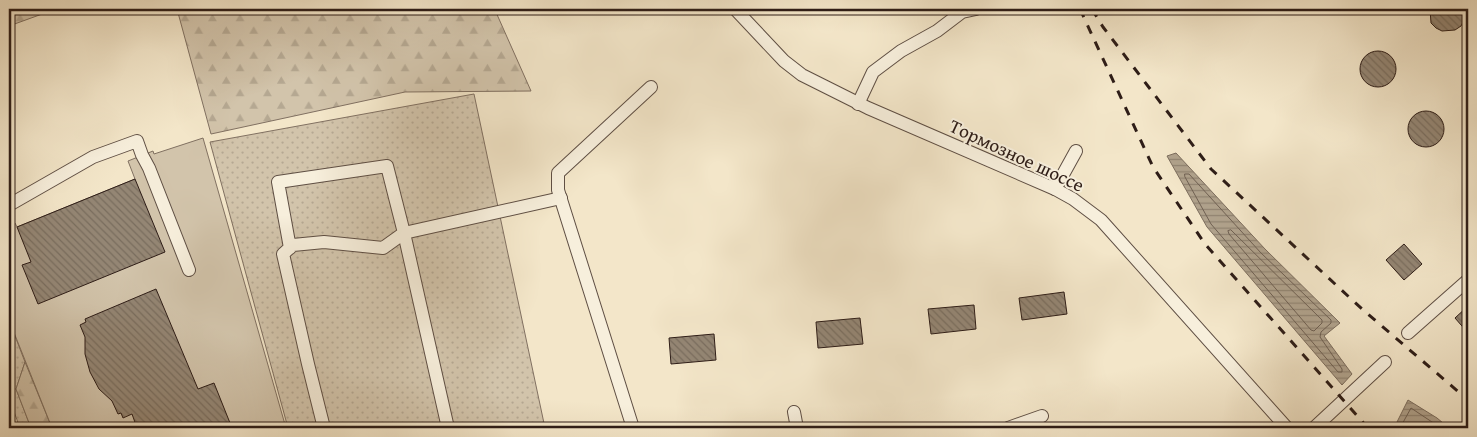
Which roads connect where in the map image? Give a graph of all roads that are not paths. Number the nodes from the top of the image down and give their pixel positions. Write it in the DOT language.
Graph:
graph roads {
  1 [pos="735,9"];
  2 [pos="976,9"];
  3 [pos="651,87"];
  4 [pos="858,104"];
  5 [pos="1076,151"];
  6 [pos="1055,189"];
  7 [pos="561,198"];
  8 [pos="9,205"];
  9 [pos="404,233"];
  10 [pos="290,248"];
  11 [pos="189,270"];
  12 [pos="1468,280"];
  13 [pos="1408,333"];
  14 [pos="1385,362"];
  15 [pos="794,412"];
  16 [pos="1042,416"];
  17 [pos="324,428"];
  18 [pos="448,428"];
  19 [pos="633,428"];
  20 [pos="797,428"];
  21 [pos="1008,428"];
  22 [pos="1287,428"];
  23 [pos="1314,428"];
  1 -- 4 [label="street, Тормозное шоссе"];
  2 -- 4 [label="street"];
  3 -- 7 [label="street"];
  4 -- 6 [label="street, Тормозное шоссе"];
  5 -- 6 [label="street"];
  6 -- 22 [label="street, Тормозное шоссе"];
  7 -- 9 [label="street"];
  7 -- 19 [label="street"];
  8 -- 11 [label="street"];
  9 -- 10 [label="street"];
  9 -- 10 [label="street"];
  9 -- 18 [label="street"];
  10 -- 17 [label="street"];
  12 -- 13 [label="street"];
  14 -- 23 [label="street"];
  15 -- 20 [label="street"];
  16 -- 21 [label="street"];
}
